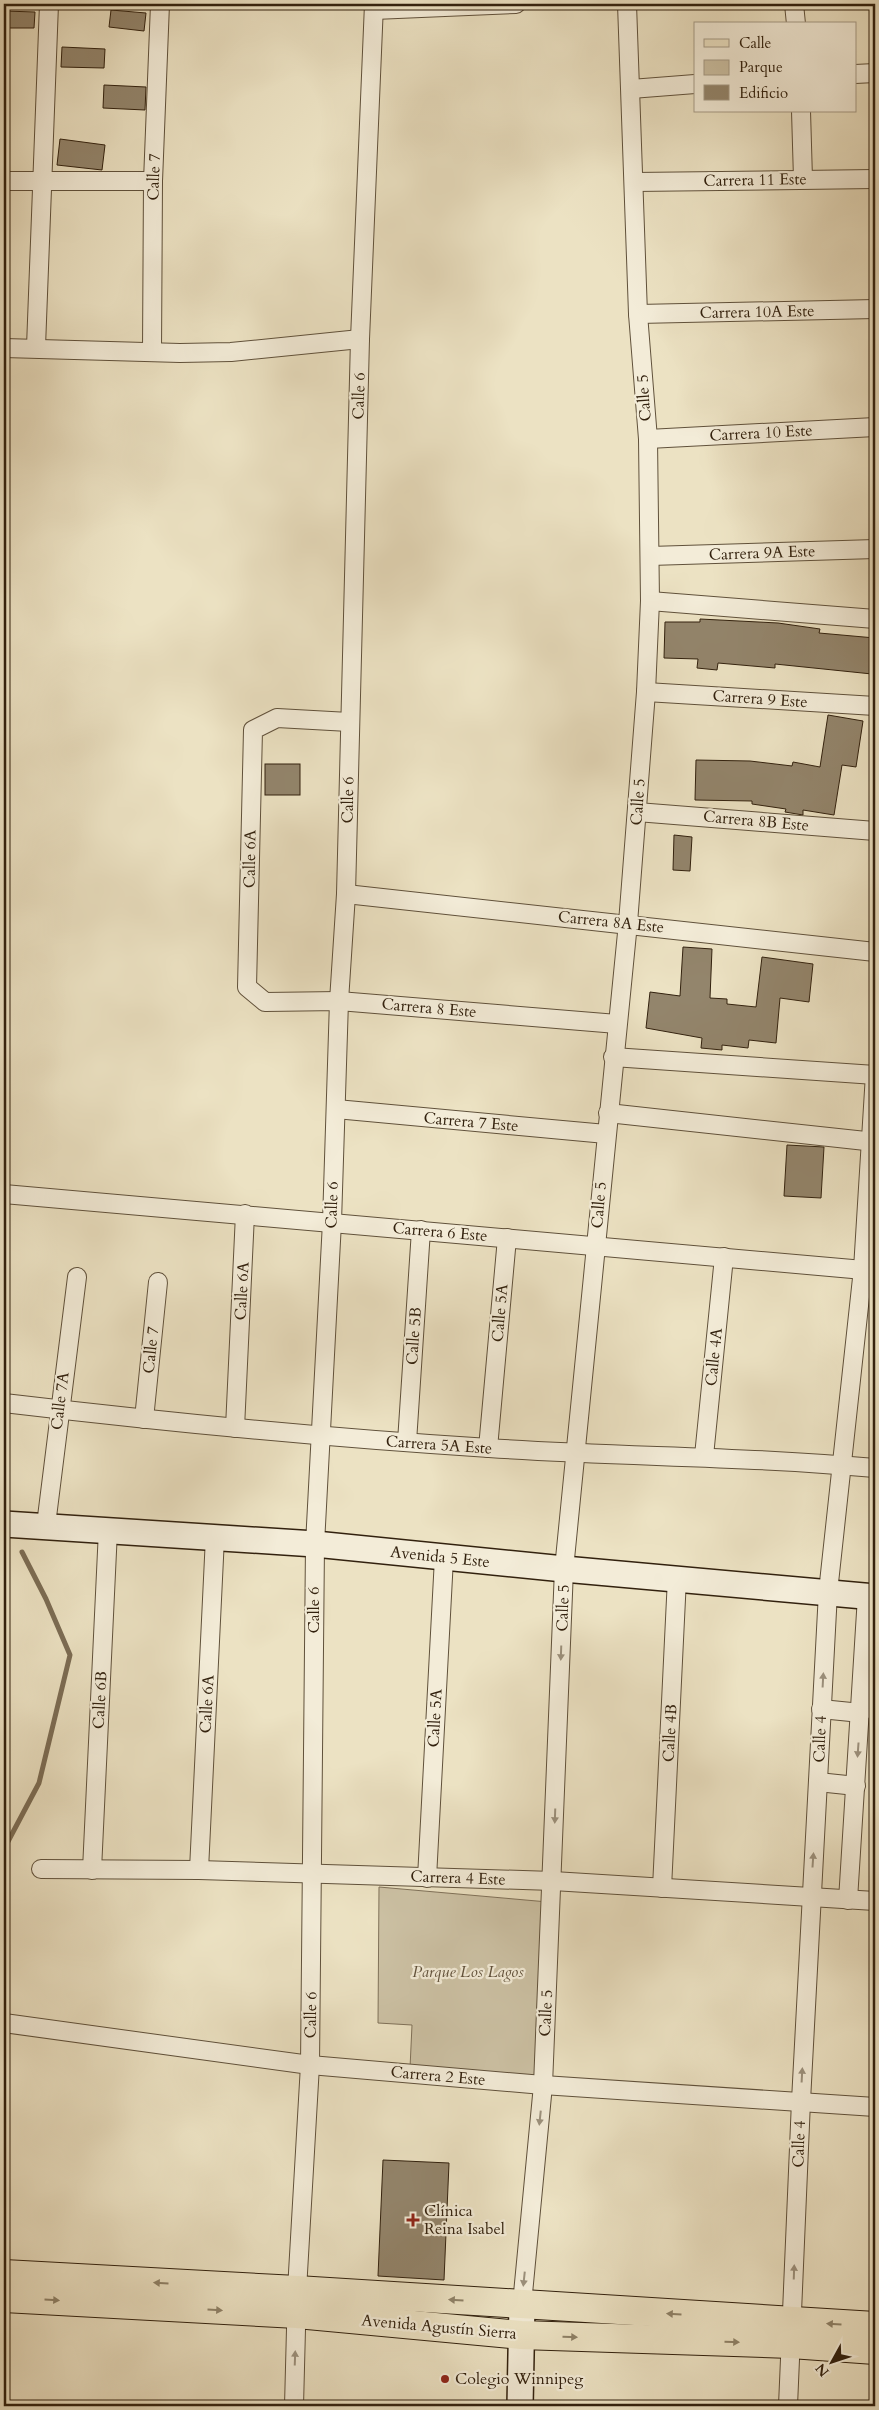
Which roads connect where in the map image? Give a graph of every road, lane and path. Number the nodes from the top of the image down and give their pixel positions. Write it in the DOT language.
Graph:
graph roads {
  1 [pos="49,4"];
  2 [pos="160,4"];
  3 [pos="506,4"];
  4 [pos="516,4"];
  5 [pos="627,4"];
  6 [pos="794,4"];
  7 [pos="374,7"];
  8 [pos="796,22"];
  9 [pos="875,73"];
  10 [pos="856,74"];
  11 [pos="694,84"];
  12 [pos="631,89"];
  13 [pos="801,112"];
  14 [pos="875,179"];
  15 [pos="803,180"];
  16 [pos="4,181"];
  17 [pos="153,181"];
  18 [pos="634,182"];
  19 [pos="43,183"];
  20 [pos="875,309"];
  21 [pos="638,314"];
  22 [pos="360,339"];
  23 [pos="4,348"];
  24 [pos="36,348"];
  25 [pos="152,351"];
  26 [pos="875,427"];
  27 [pos="648,439"];
  28 [pos="875,549"];
  29 [pos="650,556"];
  30 [pos="650,601"];
  31 [pos="875,619"];
  32 [pos="646,692"];
  33 [pos="875,706"];
  34 [pos="349,722"];
  35 [pos="637,812"];
  36 [pos="875,831"];
  37 [pos="346,894"];
  38 [pos="628,924"];
  39 [pos="875,952"];
  40 [pos="247,987"];
  41 [pos="339,1001"];
  42 [pos="617,1024"];
  43 [pos="613,1057"];
  44 [pos="875,1074"];
  45 [pos="336,1109"];
  46 [pos="608,1113"];
  47 [pos="606,1134"];
  48 [pos="873,1142"];
  49 [pos="4,1194"];
  50 [pos="245,1214"];
  51 [pos="332,1222"];
  52 [pos="421,1230"];
  53 [pos="507,1238"];
  54 [pos="596,1245"];
  55 [pos="724,1257"];
  56 [pos="869,1270"];
  57 [pos="77,1277"];
  58 [pos="158,1282"];
  59 [pos="4,1404"];
  60 [pos="59,1410"];
  61 [pos="144,1419"];
  62 [pos="235,1428"];
  63 [pos="321,1437"];
  64 [pos="407,1442"];
  65 [pos="488,1448"];
  66 [pos="576,1453"];
  67 [pos="704,1456"];
  68 [pos="841,1464"];
  69 [pos="875,1468"];
  70 [pos="4,1524"];
  71 [pos="46,1525"];
  72 [pos="108,1530"];
  73 [pos="215,1537"];
  74 [pos="315,1544"];
  75 [pos="444,1558"];
  76 [pos="564,1569"];
  77 [pos="677,1578"];
  78 [pos="828,1592"];
  79 [pos="871,1597"];
  80 [pos="822,1709"];
  81 [pos="861,1713"];
  82 [pos="818,1782"];
  83 [pos="856,1786"];
  84 [pos="41,1870"];
  85 [pos="92,1870"];
  86 [pos="199,1870"];
  87 [pos="313,1874"];
  88 [pos="427,1878"];
  89 [pos="553,1881"];
  90 [pos="662,1888"];
  91 [pos="811,1898"];
  92 [pos="848,1900"];
  93 [pos="875,1901"];
  94 [pos="4,2023"];
  95 [pos="310,2064"];
  96 [pos="543,2085"];
  97 [pos="801,2101"];
  98 [pos="875,2107"];
  99 [pos="4,2274"];
  100 [pos="4,2298"];
  101 [pos="297,2302"];
  102 [pos="522,2304"];
  103 [pos="875,2326"];
  104 [pos="792,2332"];
  105 [pos="521,2335"];
  106 [pos="875,2350"];
  107 [pos="294,2406"];
  108 [pos="520,2406"];
  109 [pos="788,2406"];
  1 -- 19 [label="street"];
  2 -- 17 [label="street, Calle 7"];
  3 -- 4 [label="street"];
  3 -- 7 [label="street"];
  5 -- 12 [label="street, Calle 5"];
  6 -- 8 [label="street"];
  7 -- 22 [label="street, Calle 6"];
  9 -- 10 [label="street"];
  11 -- 12 [label="street"];
  12 -- 18 [label="street, Calle 5"];
  13 -- 15 [label="street"];
  14 -- 15 [label="street, Carrera 11 Este"];
  15 -- 18 [label="street, Carrera 11 Este"];
  16 -- 19 [label="street"];
  17 -- 19 [label="street"];
  17 -- 25 [label="street, Calle 7"];
  18 -- 21 [label="street, Calle 5"];
  19 -- 24 [label="street"];
  20 -- 21 [label="street, Carrera 10A Este"];
  21 -- 27 [label="street, Calle 5"];
  22 -- 25 [label="street"];
  22 -- 34 [label="street, Calle 6"];
  23 -- 24 [label="street"];
  24 -- 25 [label="street"];
  26 -- 27 [label="street, Carrera 10 Este"];
  27 -- 29 [label="street, Calle 5"];
  28 -- 29 [label="street, Carrera 9A Este"];
  29 -- 30 [label="street, Calle 5"];
  30 -- 31 [label="street"];
  30 -- 32 [label="street, Calle 5"];
  32 -- 33 [label="street, Carrera 9 Este"];
  32 -- 35 [label="street, Calle 5"];
  34 -- 37 [label="street, Calle 6"];
  34 -- 40 [label="street, Calle 6A"];
  35 -- 36 [label="street, Carrera 8B Este"];
  35 -- 38 [label="street, Calle 5"];
  37 -- 38 [label="street, Carrera 8A Este"];
  37 -- 41 [label="street, Calle 6"];
  38 -- 39 [label="street, Carrera 8A Este"];
  38 -- 42 [label="street, Calle 5"];
  40 -- 41 [label="street, Carrera 8 Este"];
  41 -- 42 [label="street, Carrera 8 Este"];
  41 -- 45 [label="street, Calle 6"];
  42 -- 43 [label="street, Calle 5"];
  43 -- 44 [label="street"];
  43 -- 46 [label="street, Calle 5"];
  44 -- 48 [label="street, Calle 4"];
  45 -- 47 [label="street, Carrera 7 Este"];
  45 -- 51 [label="street, Calle 6"];
  46 -- 47 [label="street, Calle 5"];
  46 -- 48 [label="street"];
  47 -- 54 [label="street, Calle 5"];
  48 -- 56 [label="street, Calle 4"];
  49 -- 50 [label="street, Carrera 6 Este"];
  50 -- 51 [label="street, Carrera 6 Este"];
  50 -- 62 [label="street, Calle 6A"];
  51 -- 52 [label="street, Carrera 6 Este"];
  51 -- 63 [label="street, Calle 6"];
  52 -- 53 [label="street, Carrera 6 Este"];
  52 -- 64 [label="street, Calle 5B"];
  53 -- 54 [label="street, Carrera 6 Este"];
  53 -- 65 [label="street, Calle 5A"];
  54 -- 55 [label="street, Carrera 6 Este"];
  54 -- 66 [label="street, Calle 5"];
  55 -- 56 [label="street, Carrera 6 Este"];
  55 -- 67 [label="street, Calle 4A"];
  56 -- 68 [label="street, Calle 4"];
  57 -- 60 [label="street, Calle 7A"];
  58 -- 61 [label="street, Calle 7"];
  59 -- 60 [label="street, Carrera 5A Este"];
  60 -- 61 [label="street, Carrera 5A Este"];
  60 -- 71 [label="street, Calle 7A"];
  61 -- 62 [label="street, Carrera 5A Este"];
  62 -- 63 [label="street, Carrera 5A Este"];
  63 -- 64 [label="street, Carrera 5A Este"];
  63 -- 74 [label="street, Calle 6"];
  64 -- 65 [label="street, Carrera 5A Este"];
  65 -- 66 [label="street, Carrera 5A Este"];
  66 -- 67 [label="street, Carrera 5A Este"];
  66 -- 76 [label="street, Calle 5"];
  67 -- 68 [label="street, Carrera 5A Este"];
  68 -- 69 [label="street, Carrera 5A Este"];
  68 -- 78 [label="street, Calle 4"];
  70 -- 71 [label="main road, Avenida 5 Este"];
  71 -- 72 [label="main road, Avenida 5 Este"];
  72 -- 73 [label="main road, Avenida 5 Este"];
  72 -- 85 [label="street, Calle 6B"];
  73 -- 74 [label="main road, Avenida 5 Este"];
  73 -- 86 [label="street, Calle 6A"];
  74 -- 75 [label="main road, Avenida 5 Este"];
  74 -- 87 [label="street, Calle 6"];
  75 -- 76 [label="main road, Avenida 5 Este"];
  75 -- 88 [label="street, Calle 5A"];
  76 -- 77 [label="main road, Avenida 5 Este"];
  76 -- 89 [label="street, Calle 5, one-way"];
  77 -- 78 [label="main road, Avenida 5 Este"];
  77 -- 90 [label="street, Calle 4B"];
  78 -- 79 [label="main road, Avenida 5 Este"];
  80 -- 78 [label="street, Calle 4, one-way"];
  79 -- 81 [label="street"];
  80 -- 81 [label="street"];
  80 -- 82 [label="street, Calle 4"];
  81 -- 83 [label="street, one-way"];
  82 -- 83 [label="street"];
  91 -- 82 [label="street, Calle 4, one-way"];
  83 -- 92 [label="street"];
  84 -- 85 [label="street, Carrera 4 Este"];
  85 -- 86 [label="street, Carrera 4 Este"];
  86 -- 87 [label="street, Carrera 4 Este"];
  87 -- 88 [label="street, Carrera 4 Este"];
  87 -- 95 [label="street, Calle 6"];
  88 -- 89 [label="street, Carrera 4 Este"];
  89 -- 90 [label="street, Carrera 4 Este"];
  89 -- 96 [label="street, Calle 5"];
  90 -- 91 [label="street, Carrera 4 Este"];
  91 -- 92 [label="street, Carrera 4 Este"];
  97 -- 91 [label="street, Calle 4, one-way"];
  92 -- 93 [label="street, Carrera 4 Este"];
  94 -- 95 [label="street, Carrera 2 Este"];
  95 -- 96 [label="street, Carrera 2 Este"];
  95 -- 101 [label="street, Calle 6"];
  96 -- 97 [label="street, Carrera 2 Este"];
  96 -- 102 [label="street, Calle 5, one-way"];
  97 -- 98 [label="street, Carrera 2 Este"];
  104 -- 97 [label="street, Calle 4, one-way"];
  101 -- 99 [label="main road, Avenida Agustín Sierra, one-way"];
  100 -- 101 [label="main road, Avenida Agustín Sierra, one-way"];
  102 -- 101 [label="main road, Avenida Agustín Sierra, one-way"];
  101 -- 105 [label="main road, Avenida Agustín Sierra"];
  107 -- 101 [label="street, Calle 6, one-way"];
  104 -- 102 [label="main road, Avenida Agustín Sierra, one-way"];
  102 -- 105 [label="main road, Calle 5"];
  103 -- 104 [label="main road, Avenida Agustín Sierra, one-way"];
  105 -- 104 [label="main road, Avenida Agustín Sierra, one-way"];
  104 -- 106 [label="main road, Avenida Agustín Sierra"];
  104 -- 109 [label="street, Calle 4"];
  105 -- 108 [label="main road, Calle 5"];
}
